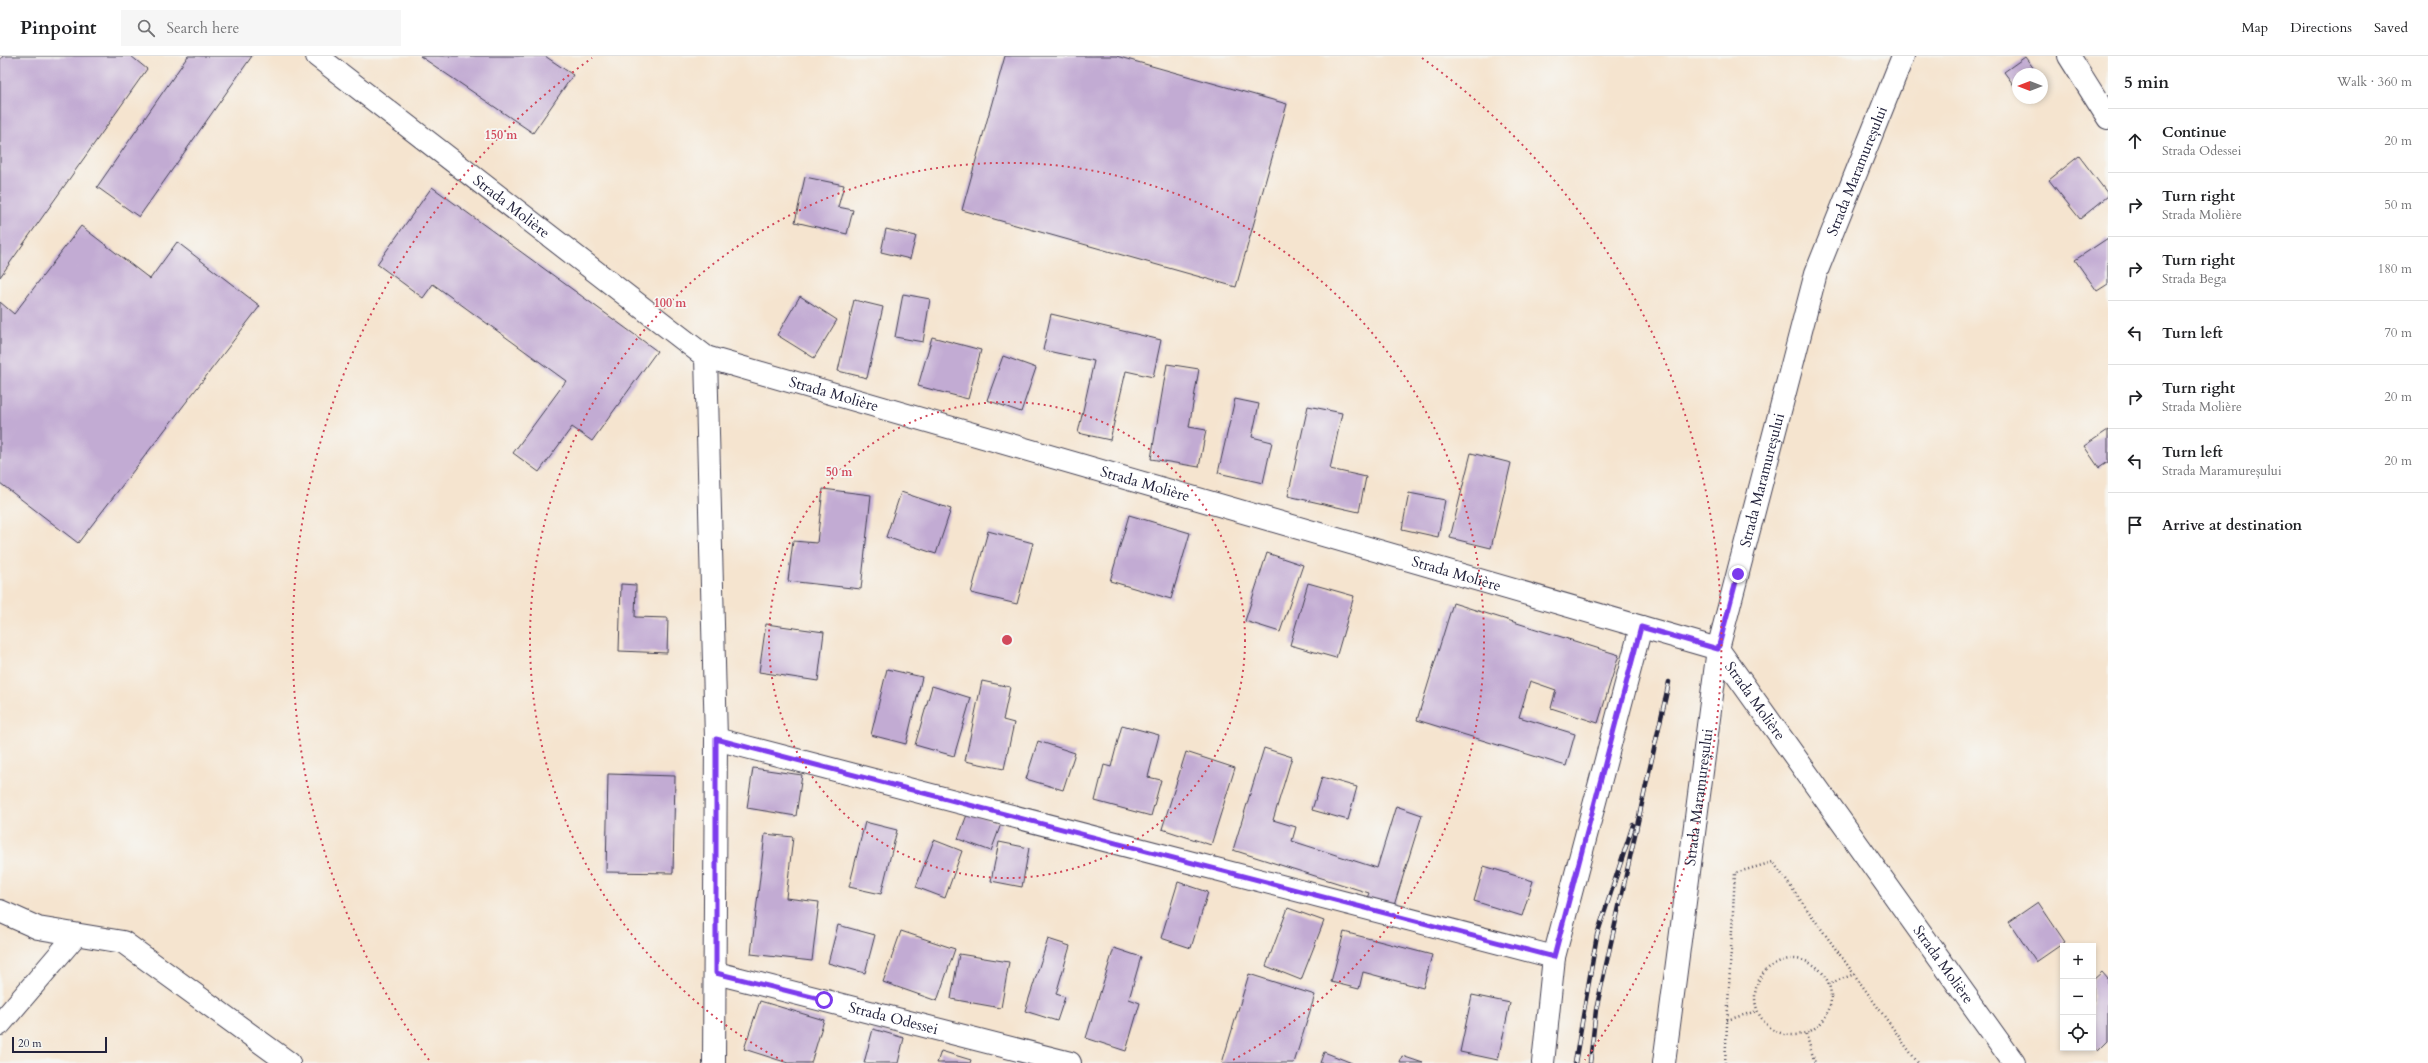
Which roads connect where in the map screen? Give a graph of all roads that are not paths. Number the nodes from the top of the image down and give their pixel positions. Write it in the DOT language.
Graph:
graph roads {
  1 [pos="317,56"];
  2 [pos="1903,56"];
  3 [pos="2069,56"];
  4 [pos="2108,118"];
  5 [pos="706,357"];
  6 [pos="1641,627"];
  7 [pos="1718,649"];
  8 [pos="716,739"];
  9 [pos="0,911"];
  10 [pos="76,935"];
  11 [pos="1554,957"];
  12 [pos="716,973"];
  13 [pos="0,1024"];
  14 [pos="289,1063"];
  15 [pos="714,1063"];
  16 [pos="1070,1063"];
  17 [pos="1544,1063"];
  18 [pos="1664,1063"];
  19 [pos="2014,1063"];
  1 -- 5 [label="street, Strada Molière"];
  2 -- 7 [label="street, Strada Maramureșului"];
  3 -- 4 [label="street"];
  5 -- 6 [label="street, Strada Molière"];
  5 -- 8 [label="street"];
  6 -- 7 [label="street, Strada Molière"];
  6 -- 11 [label="street"];
  7 -- 18 [label="street, Strada Maramureșului"];
  7 -- 19 [label="street, Strada Molière"];
  8 -- 11 [label="street"];
  8 -- 12 [label="street"];
  9 -- 10 [label="street"];
  10 -- 13 [label="street"];
  10 -- 14 [label="street"];
  11 -- 17 [label="street"];
  12 -- 15 [label="street"];
  12 -- 16 [label="street, Strada Odessei"];
}
